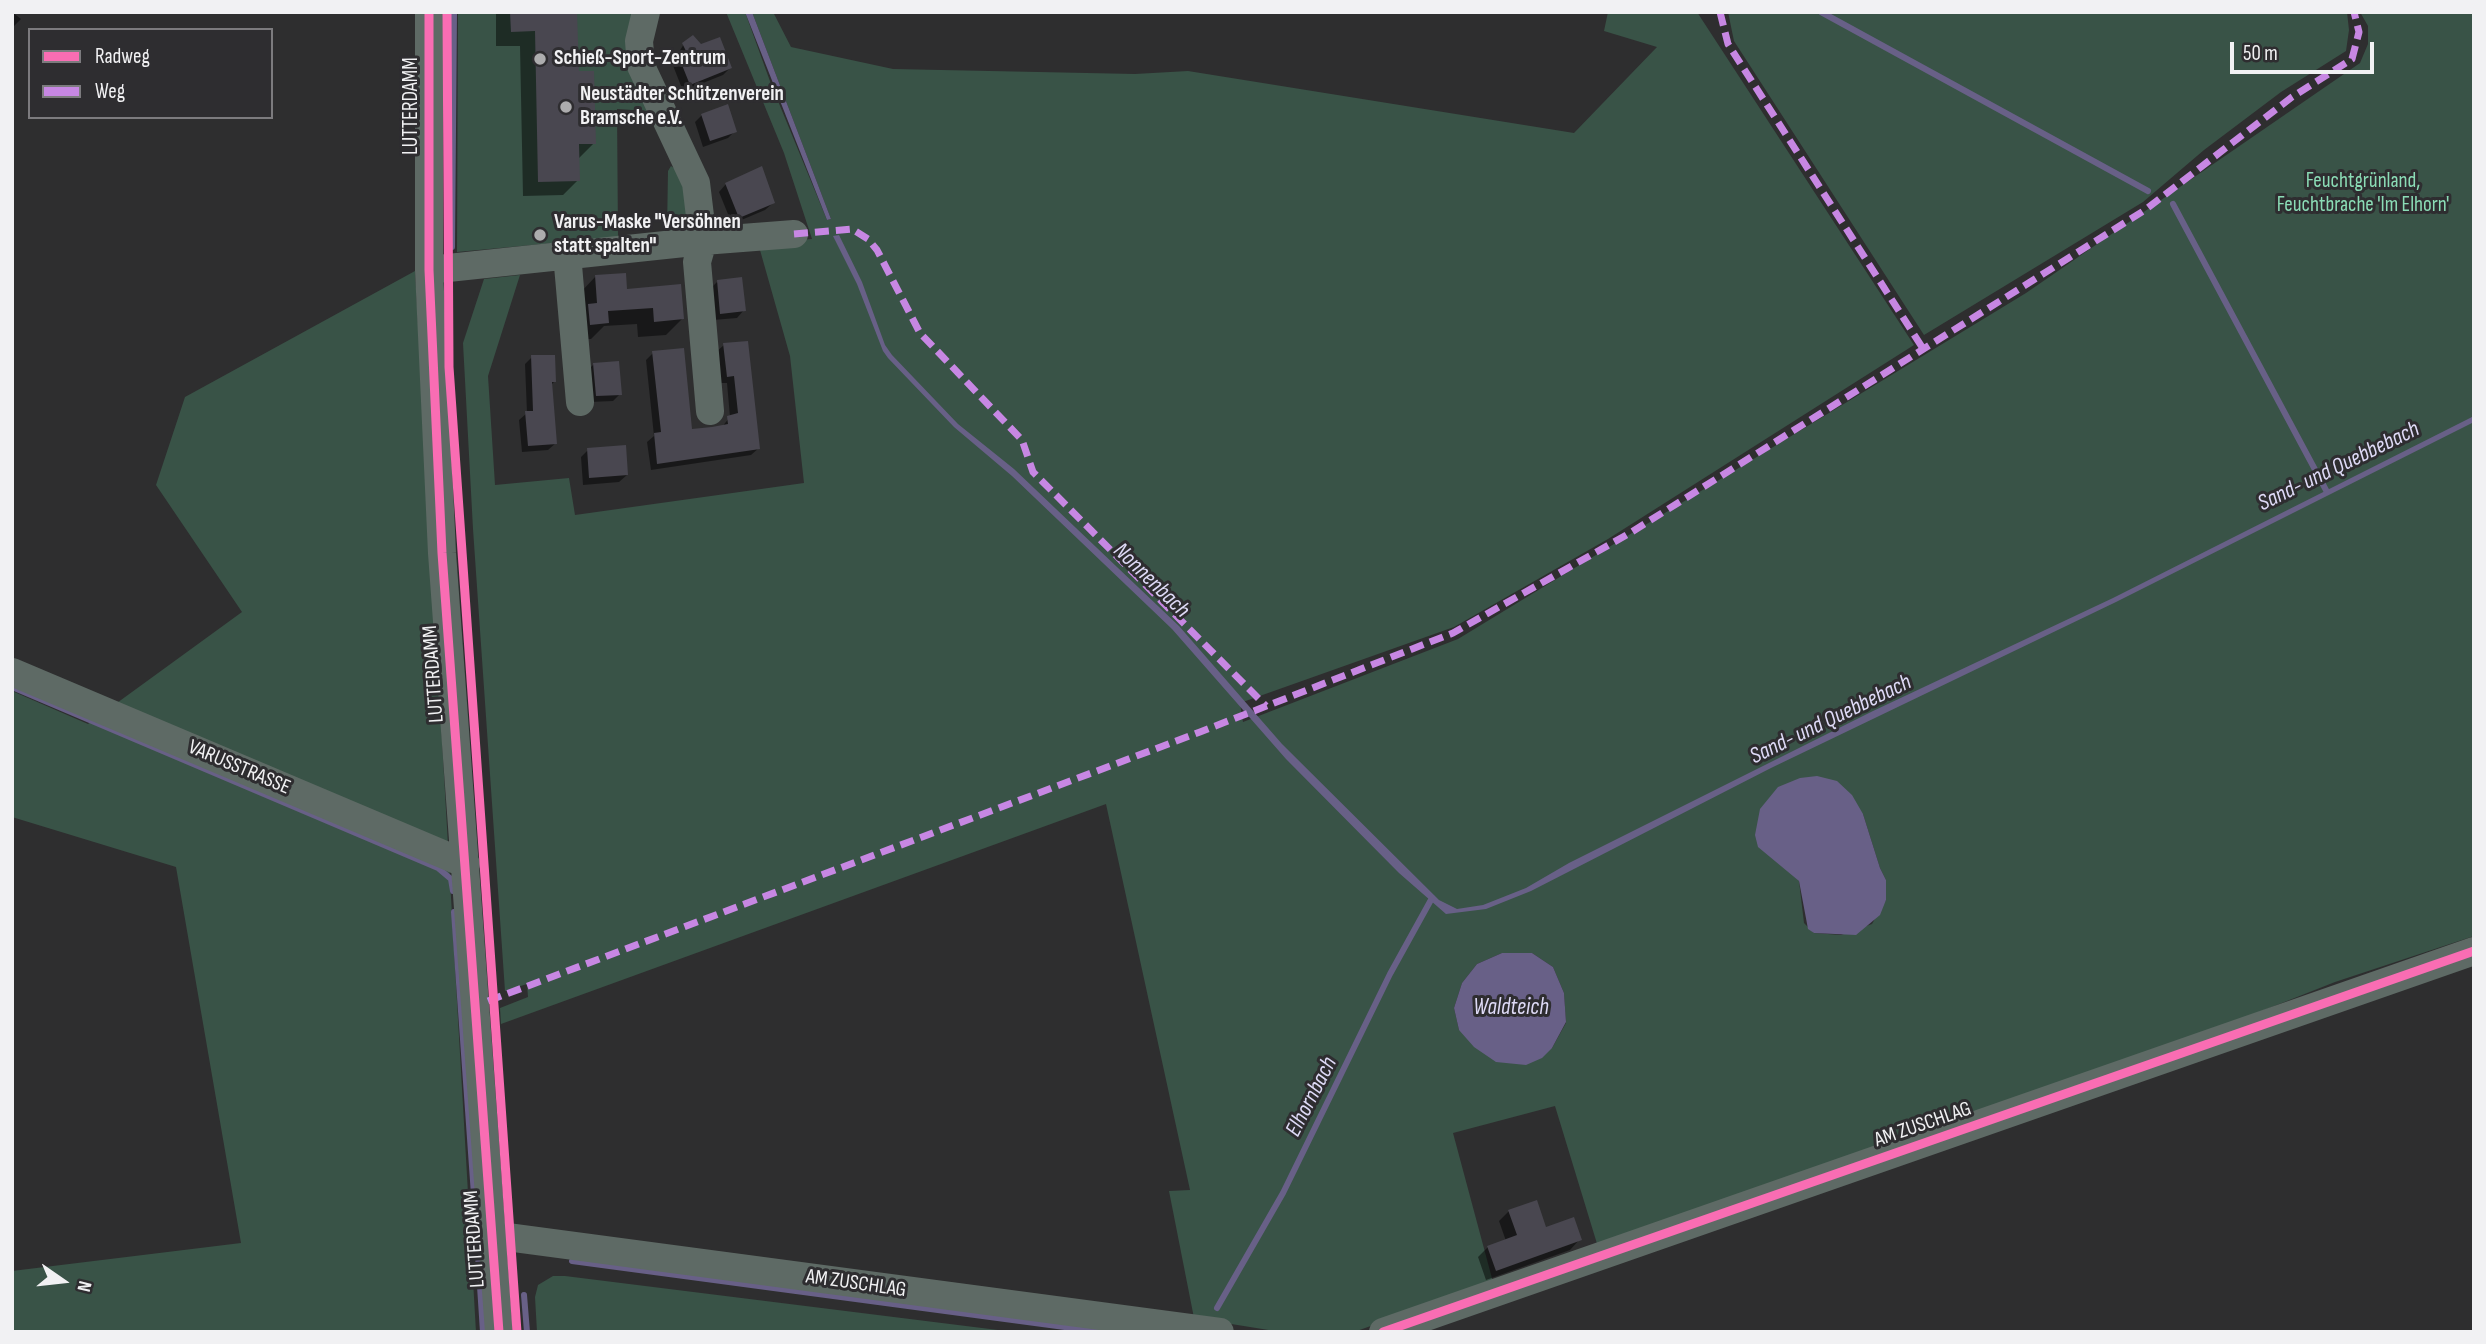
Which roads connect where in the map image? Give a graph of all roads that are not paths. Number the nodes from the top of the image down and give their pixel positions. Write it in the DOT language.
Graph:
graph roads {
  1 [pos="429,12"];
  2 [pos="646,12"];
  3 [pos="794,234"];
  4 [pos="703,242"];
  5 [pos="567,254"];
  6 [pos="429,270"];
  7 [pos="580,402"];
  8 [pos="710,411"];
  9 [pos="12,672"];
  10 [pos="466,864"];
  11 [pos="2474,951"];
  12 [pos="492,1235"];
  13 [pos="499,1332"];
  14 [pos="1220,1332"];
  15 [pos="1383,1332"];
  1 -- 6 [label="street, LUTTERDAMM"];
  2 -- 4 [label="street"];
  3 -- 4 [label="street"];
  4 -- 5 [label="street"];
  4 -- 8 [label="street"];
  5 -- 6 [label="street"];
  5 -- 7 [label="street"];
  6 -- 10 [label="street, LUTTERDAMM"];
  9 -- 10 [label="street, VARUSSTRASSE"];
  10 -- 12 [label="street, LUTTERDAMM"];
  11 -- 15 [label="street, AM ZUSCHLAG"];
  12 -- 13 [label="street, LUTTERDAMM"];
  12 -- 14 [label="street, AM ZUSCHLAG"];
}
